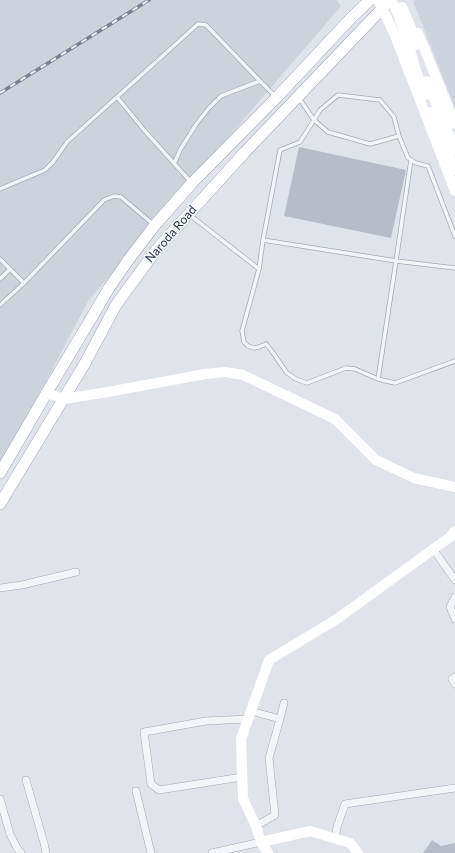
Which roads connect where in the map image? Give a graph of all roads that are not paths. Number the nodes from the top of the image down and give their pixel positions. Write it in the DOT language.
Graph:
graph roads {
  1 [pos="370,0"];
  2 [pos="391,0"];
  3 [pos="398,0"];
  4 [pos="404,0"];
  5 [pos="380,4"];
  6 [pos="260,81"];
  7 [pos="117,97"];
  8 [pos="277,97"];
  9 [pos="298,97"];
  10 [pos="314,120"];
  11 [pos="455,124"];
  12 [pos="399,136"];
  13 [pos="455,150"];
  14 [pos="411,160"];
  15 [pos="174,164"];
  16 [pos="455,170"];
  17 [pos="192,183"];
  18 [pos="0,189"];
  19 [pos="455,191"];
  20 [pos="189,213"];
  21 [pos="155,225"];
  22 [pos="455,236"];
  23 [pos="263,240"];
  24 [pos="0,259"];
  25 [pos="396,261"];
  26 [pos="455,268"];
  27 [pos="10,269"];
  28 [pos="258,269"];
  29 [pos="0,279"];
  30 [pos="24,283"];
  31 [pos="0,305"];
  32 [pos="455,362"];
  33 [pos="378,378"];
  34 [pos="46,393"];
  35 [pos="64,399"];
  36 [pos="0,473"];
  37 [pos="455,487"];
  38 [pos="0,504"];
  39 [pos="455,531"];
  40 [pos="433,549"];
  41 [pos="76,572"];
  42 [pos="455,580"];
  43 [pos="0,588"];
  44 [pos="455,596"];
  45 [pos="455,619"];
  46 [pos="455,678"];
  47 [pos="455,684"];
  48 [pos="284,703"];
  49 [pos="249,715"];
  50 [pos="280,719"];
  51 [pos="242,778"];
  52 [pos="26,780"];
  53 [pos="455,788"];
  54 [pos="136,791"];
  55 [pos="0,799"];
  56 [pos="256,826"];
  57 [pos="335,838"];
  58 [pos="261,842"];
  59 [pos="21,853"];
  60 [pos="46,853"];
  61 [pos="151,853"];
  62 [pos="212,853"];
  63 [pos="268,853"];
  64 [pos="358,853"];
  1 -- 8 [label="main road, Naroda Road"];
  2 -- 5 [label="main road, Naroda Road"];
  2 -- 16 [label="street"];
  3 -- 13 [label="street"];
  4 -- 11 [label="street"];
  5 -- 9 [label="main road, Naroda Road"];
  5 -- 19 [label="street"];
  6 -- 7 [label="lane"];
  6 -- 8 [label="lane"];
  6 -- 15 [label="lane"];
  7 -- 15 [label="lane"];
  7 -- 18 [label="lane"];
  8 -- 17 [label="main road, Naroda Road"];
  9 -- 10 [label="lane"];
  9 -- 20 [label="main road, Naroda Road"];
  10 -- 12 [label="lane"];
  10 -- 12 [label="lane"];
  10 -- 23 [label="lane"];
  12 -- 14 [label="lane"];
  14 -- 22 [label="lane"];
  14 -- 25 [label="lane"];
  15 -- 17 [label="lane"];
  17 -- 21 [label="main road, Naroda Road"];
  20 -- 28 [label="lane"];
  20 -- 35 [label="main road, Naroda Road"];
  21 -- 30 [label="lane"];
  21 -- 34 [label="main road, Naroda Road"];
  23 -- 25 [label="lane"];
  23 -- 28 [label="lane"];
  24 -- 27 [label="lane"];
  25 -- 26 [label="lane"];
  25 -- 33 [label="lane"];
  27 -- 29 [label="lane"];
  27 -- 30 [label="lane"];
  28 -- 33 [label="lane"];
  30 -- 31 [label="lane"];
  32 -- 33 [label="lane"];
  34 -- 35 [label="street"];
  34 -- 36 [label="main road, Naroda Road"];
  35 -- 37 [label="street"];
  35 -- 38 [label="main road, Naroda Road"];
  39 -- 40 [label="street"];
  40 -- 42 [label="street"];
  40 -- 49 [label="street"];
  41 -- 43 [label="street"];
  44 -- 45 [label="street"];
  46 -- 47 [label="street"];
  48 -- 50 [label="street"];
  49 -- 50 [label="street"];
  49 -- 51 [label="street"];
  49 -- 51 [label="street"];
  50 -- 56 [label="street"];
  51 -- 56 [label="street"];
  52 -- 60 [label="street"];
  53 -- 57 [label="street"];
  54 -- 61 [label="street"];
  55 -- 59 [label="street"];
  56 -- 58 [label="street"];
  57 -- 58 [label="street"];
  57 -- 64 [label="street"];
  58 -- 62 [label="street"];
  58 -- 63 [label="street"];
}
